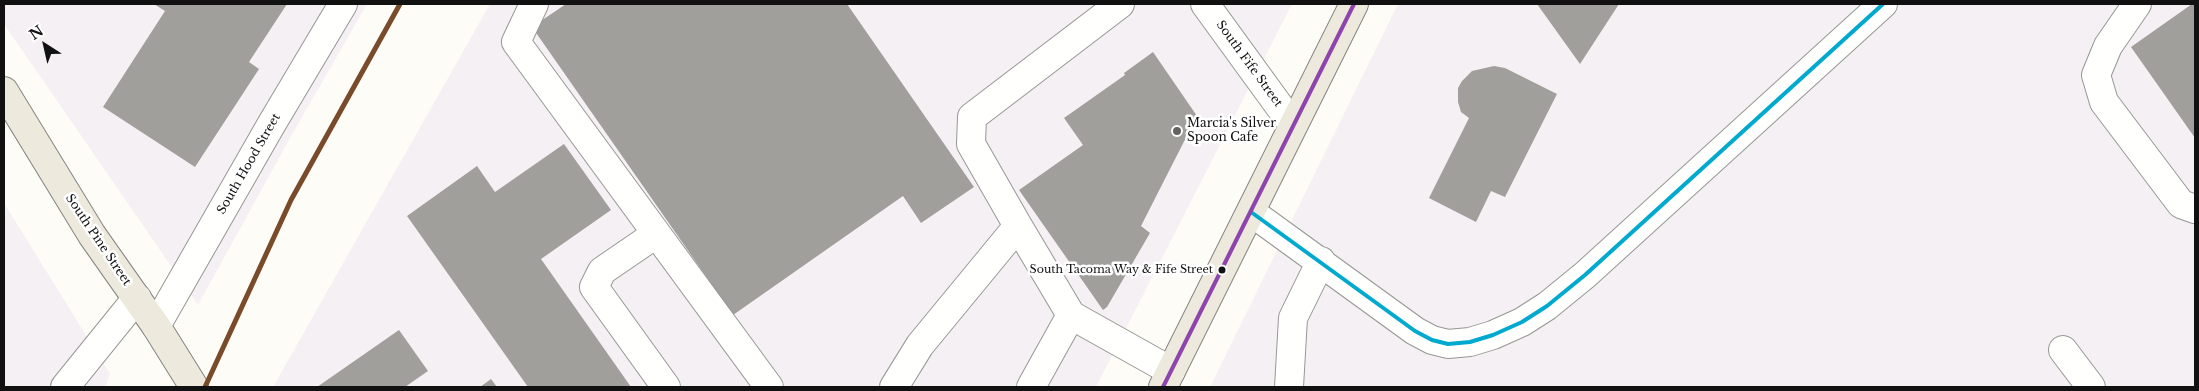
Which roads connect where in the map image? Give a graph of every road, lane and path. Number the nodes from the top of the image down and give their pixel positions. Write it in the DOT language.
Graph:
graph roads {
  1 [pos="343,4"];
  2 [pos="534,4"];
  3 [pos="1120,4"];
  4 [pos="1205,4"];
  5 [pos="1354,4"];
  6 [pos="1883,4"];
  7 [pos="2137,4"];
  8 [pos="4,91"];
  9 [pos="1292,125"];
  10 [pos="2195,209"];
  11 [pos="1251,212"];
  12 [pos="1018,226"];
  13 [pos="656,234"];
  14 [pos="1321,261"];
  15 [pos="137,298"];
  16 [pos="1071,315"];
  17 [pos="156,326"];
  18 [pos="2064,350"];
  19 [pos="1167,379"];
  20 [pos="65,387"];
  21 [pos="194,387"];
  22 [pos="666,387"];
  23 [pos="769,387"];
  24 [pos="894,387"];
  25 [pos="1031,387"];
  26 [pos="1290,387"];
  27 [pos="2091,387"];
  1 -- 17 [label="street, South Hood Street"];
  2 -- 13 [label="street"];
  3 -- 12 [label="street"];
  4 -- 9 [label="street, South Fife Street"];
  5 -- 9 [label="main road"];
  6 -- 14 [label="street"];
  7 -- 10 [label="street"];
  8 -- 15 [label="main road, South Pine Street"];
  9 -- 11 [label="main road"];
  11 -- 14 [label="street"];
  11 -- 19 [label="main road"];
  12 -- 16 [label="street"];
  12 -- 24 [label="street"];
  13 -- 22 [label="street"];
  13 -- 23 [label="street"];
  14 -- 26 [label="street"];
  15 -- 17 [label="main road, South Pine Street"];
  15 -- 20 [label="street"];
  16 -- 19 [label="street"];
  16 -- 25 [label="street"];
  17 -- 21 [label="main road, South Pine Street"];
  18 -- 27 [label="street"];
}
